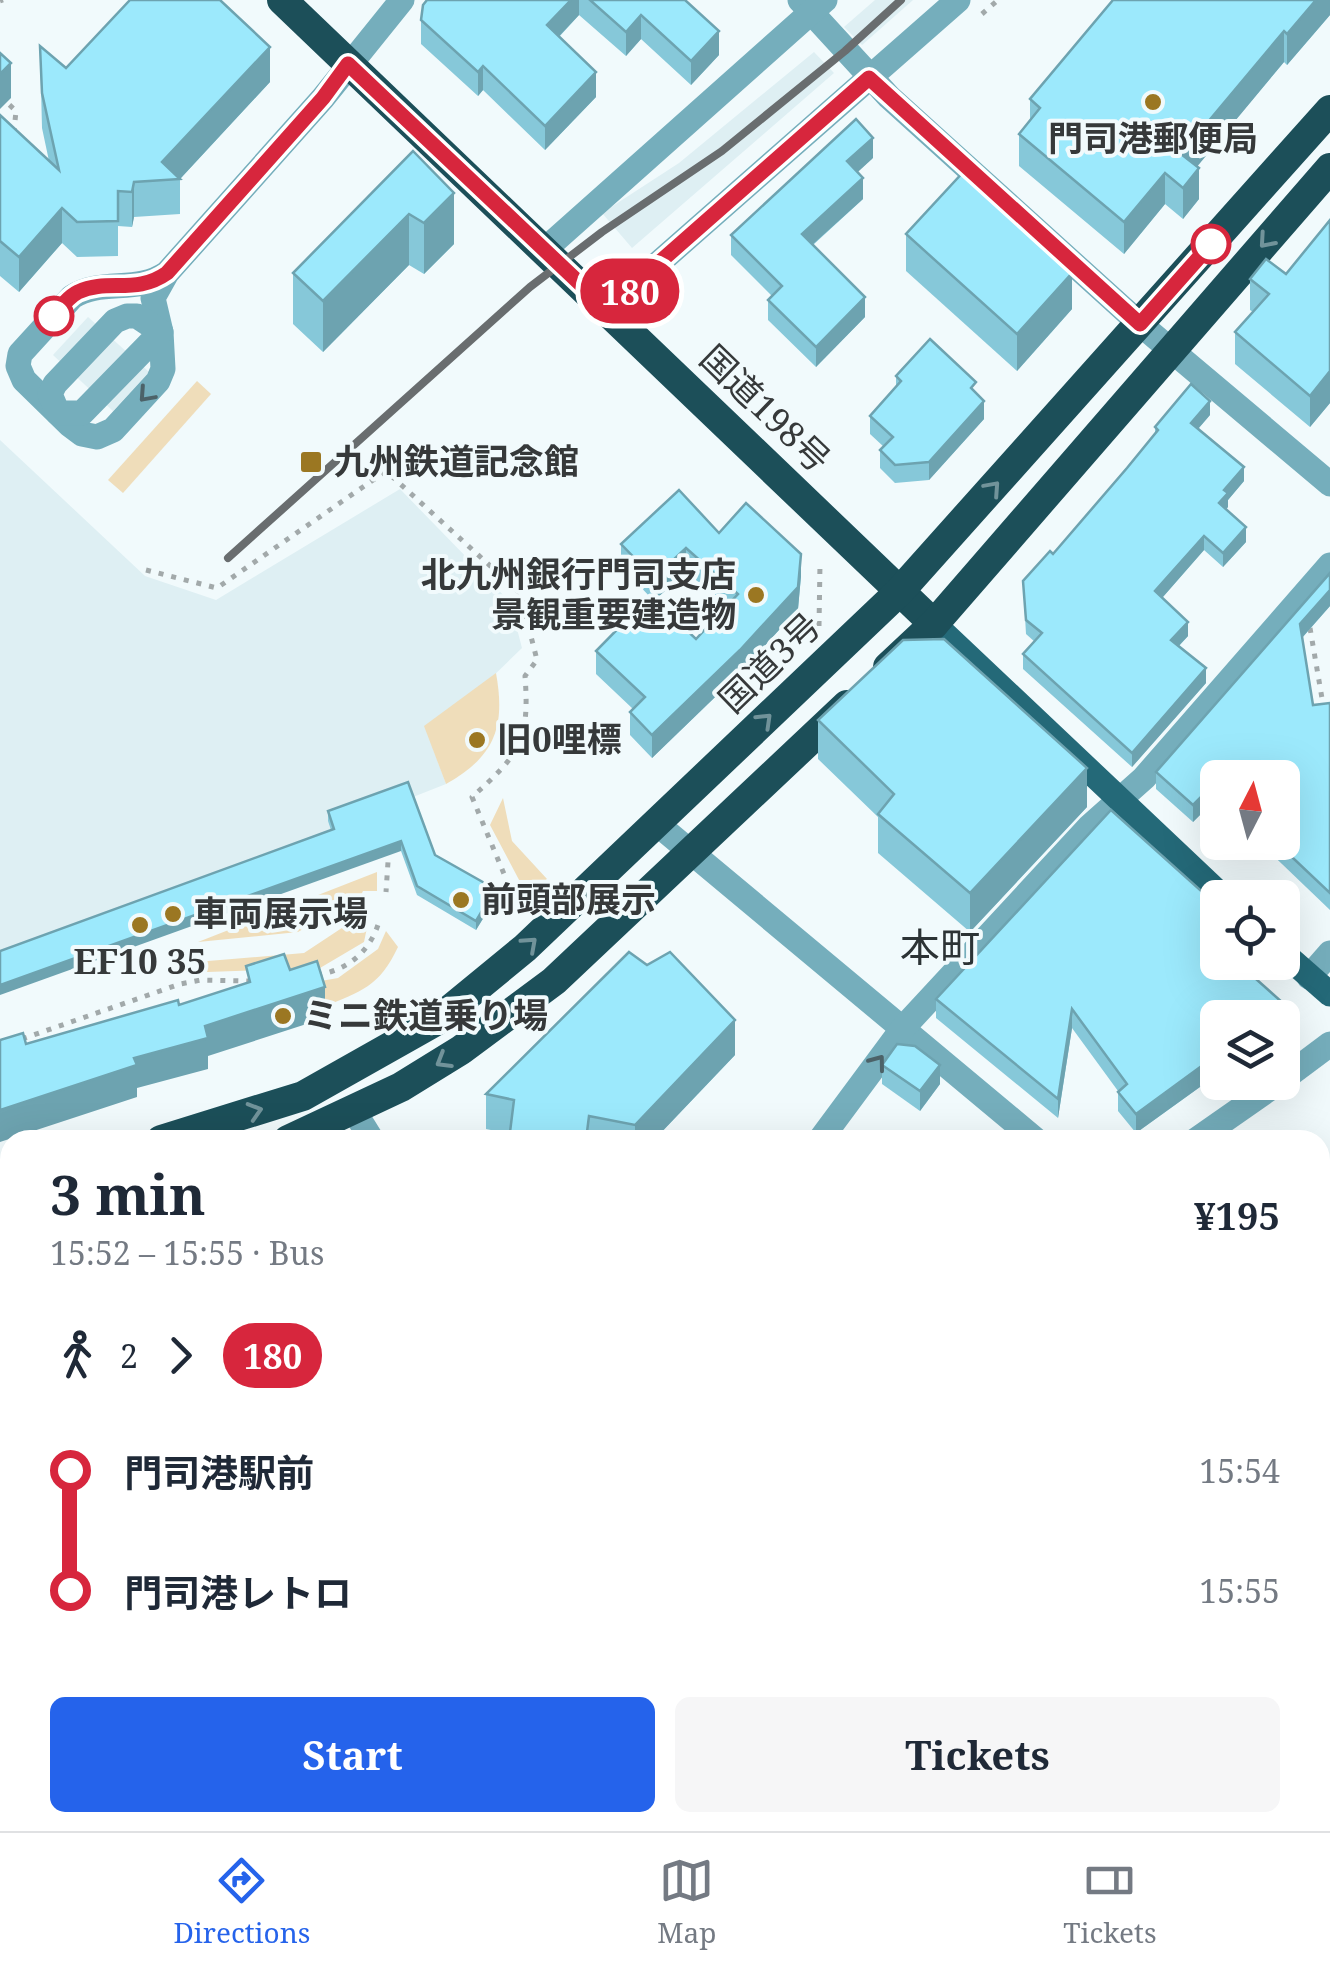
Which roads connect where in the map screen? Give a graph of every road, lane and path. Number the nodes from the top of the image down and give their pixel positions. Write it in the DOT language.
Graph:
graph roads {
  1 [pos="282,0"];
  2 [pos="402,0"];
  3 [pos="958,0"];
  4 [pos="998,0"];
  5 [pos="812,4"];
  6 [pos="972,23"];
  7 [pos="348,64"];
  8 [pos="869,78"];
  9 [pos="0,96"];
  10 [pos="1330,110"];
  11 [pos="12,147"];
  12 [pos="1330,168"];
  13 [pos="543,251"];
  14 [pos="167,273"];
  15 [pos="610,312"];
  16 [pos="1140,324"];
  17 [pos="161,332"];
  18 [pos="1171,348"];
  19 [pos="58,413"];
  20 [pos="1330,484"];
  21 [pos="1330,565"];
  22 [pos="146,570"];
  23 [pos="899,592"];
  24 [pos="1291,610"];
  25 [pos="934,624"];
  26 [pos="1325,722"];
  27 [pos="1118,800"];
  28 [pos="656,823"];
  29 [pos="384,848"];
  30 [pos="690,852"];
  31 [pos="1205,880"];
  32 [pos="386,892"];
  33 [pos="519,910"];
  34 [pos="380,918"];
  35 [pos="1330,954"];
  36 [pos="1300,968"];
  37 [pos="314,976"];
  38 [pos="1309,976"];
  39 [pos="266,980"];
  40 [pos="1330,994"];
  41 [pos="904,1028"];
  42 [pos="16,1040"];
  43 [pos="1330,1044"];
  44 [pos="1300,1067"];
  45 [pos="1254,1100"];
  46 [pos="354,1111"];
  47 [pos="194,1130"];
  48 [pos="311,1130"];
  49 [pos="366,1130"];
  50 [pos="828,1130"];
  51 [pos="1024,1130"];
  52 [pos="1210,1130"];
  1 -- 7 [label="highway, 国道198号"];
  2 -- 7 [label="street"];
  3 -- 8 [label="street"];
  4 -- 6 [label="path"];
  5 -- 8 [label="street"];
  5 -- 13 [label="street"];
  7 -- 13 [label="highway, 国道198号"];
  7 -- 14 [label="street"];
  8 -- 15 [label="street"];
  8 -- 16 [label="street"];
  9 -- 11 [label="path"];
  10 -- 16 [label="highway, 国道3号"];
  12 -- 18 [label="highway, one-way"];
  13 -- 15 [label="highway, 国道198号"];
  14 -- 17 [label="street"];
  14 -- 19 [label="street"];
  15 -- 23 [label="highway, 国道198号"];
  16 -- 18 [label="street"];
  23 -- 16 [label="highway, 国道3号, one-way"];
  17 -- 19 [label="street"];
  17 -- 19 [label="street, one-way"];
  18 -- 20 [label="street"];
  18 -- 25 [label="highway"];
  21 -- 24 [label="street"];
  22 -- 33 [label="path"];
  23 -- 25 [label="highway, 国道198号"];
  28 -- 23 [label="highway, 国道3号, one-way"];
  24 -- 26 [label="path"];
  24 -- 27 [label="street"];
  25 -- 27 [label="main road"];
  25 -- 30 [label="highway"];
  27 -- 31 [label="main road"];
  27 -- 41 [label="street"];
  28 -- 30 [label="street"];
  47 -- 28 [label="highway, 国道3号, one-way"];
  29 -- 32 [label="path"];
  30 -- 41 [label="street"];
  30 -- 46 [label="highway, one-way"];
  34 -- 37 [label="path"];
  35 -- 38 [label="street"];
  36 -- 38 [label="main road"];
  38 -- 40 [label="main road"];
  39 -- 42 [label="path"];
  50 -- 41 [label="street, one-way"];
  41 -- 51 [label="street"];
  43 -- 44 [label="street"];
  45 -- 52 [label="street"];
  46 -- 48 [label="highway"];
  46 -- 49 [label="street"];
}
